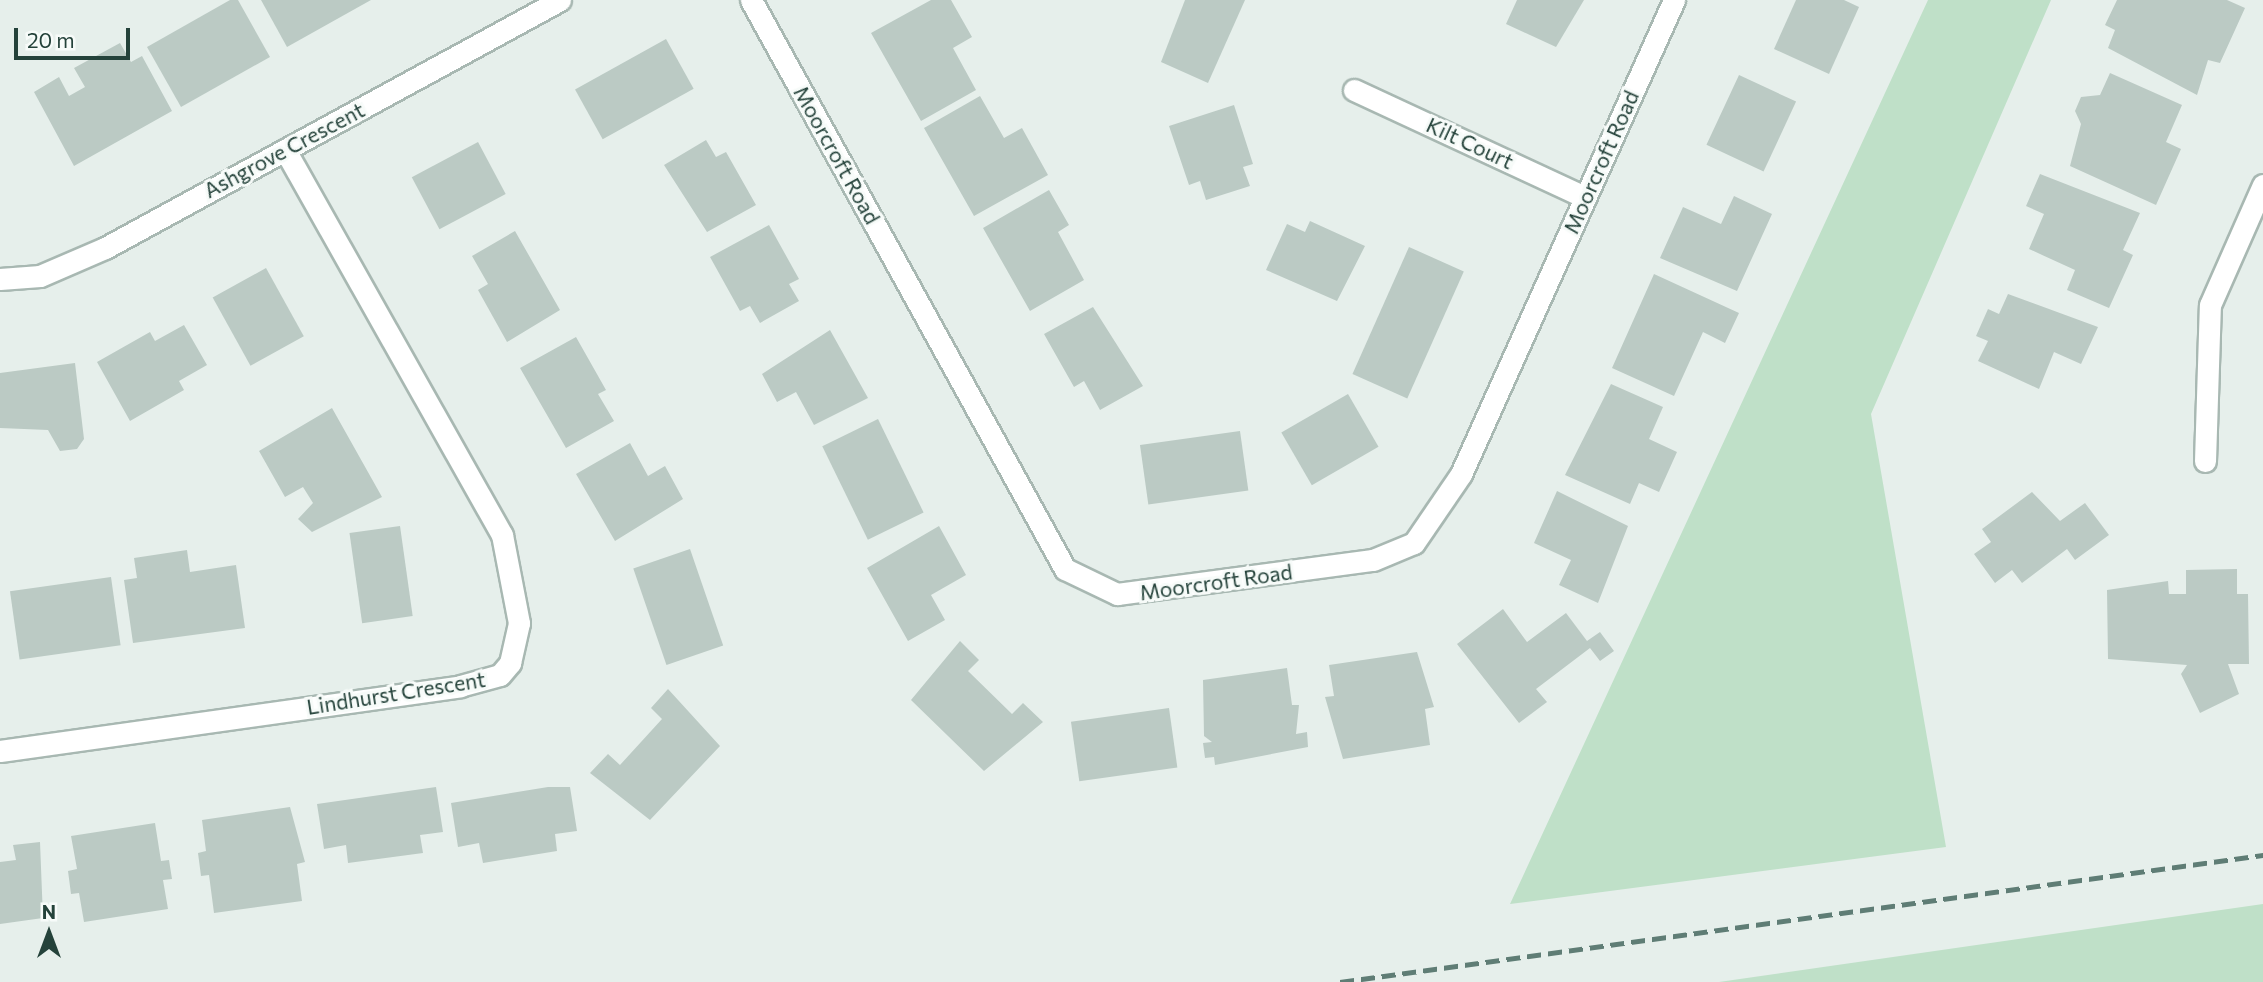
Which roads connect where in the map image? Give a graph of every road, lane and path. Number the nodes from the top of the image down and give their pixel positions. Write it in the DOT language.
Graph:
graph roads {
  1 [pos="560,0"];
  2 [pos="751,0"];
  3 [pos="1674,0"];
  4 [pos="1354,90"];
  5 [pos="285,150"];
  6 [pos="2263,185"];
  7 [pos="1585,197"];
  8 [pos="0,279"];
  9 [pos="2205,461"];
  10 [pos="0,751"];
  1 -- 5 [label="street, Ashgrove Crescent"];
  2 -- 7 [label="street, Moorcroft Road"];
  3 -- 7 [label="street, Moorcroft Road"];
  4 -- 7 [label="street, Kilt Court"];
  5 -- 8 [label="street, Ashgrove Crescent"];
  5 -- 10 [label="street, Lindhurst Crescent"];
  6 -- 9 [label="street"];
}
